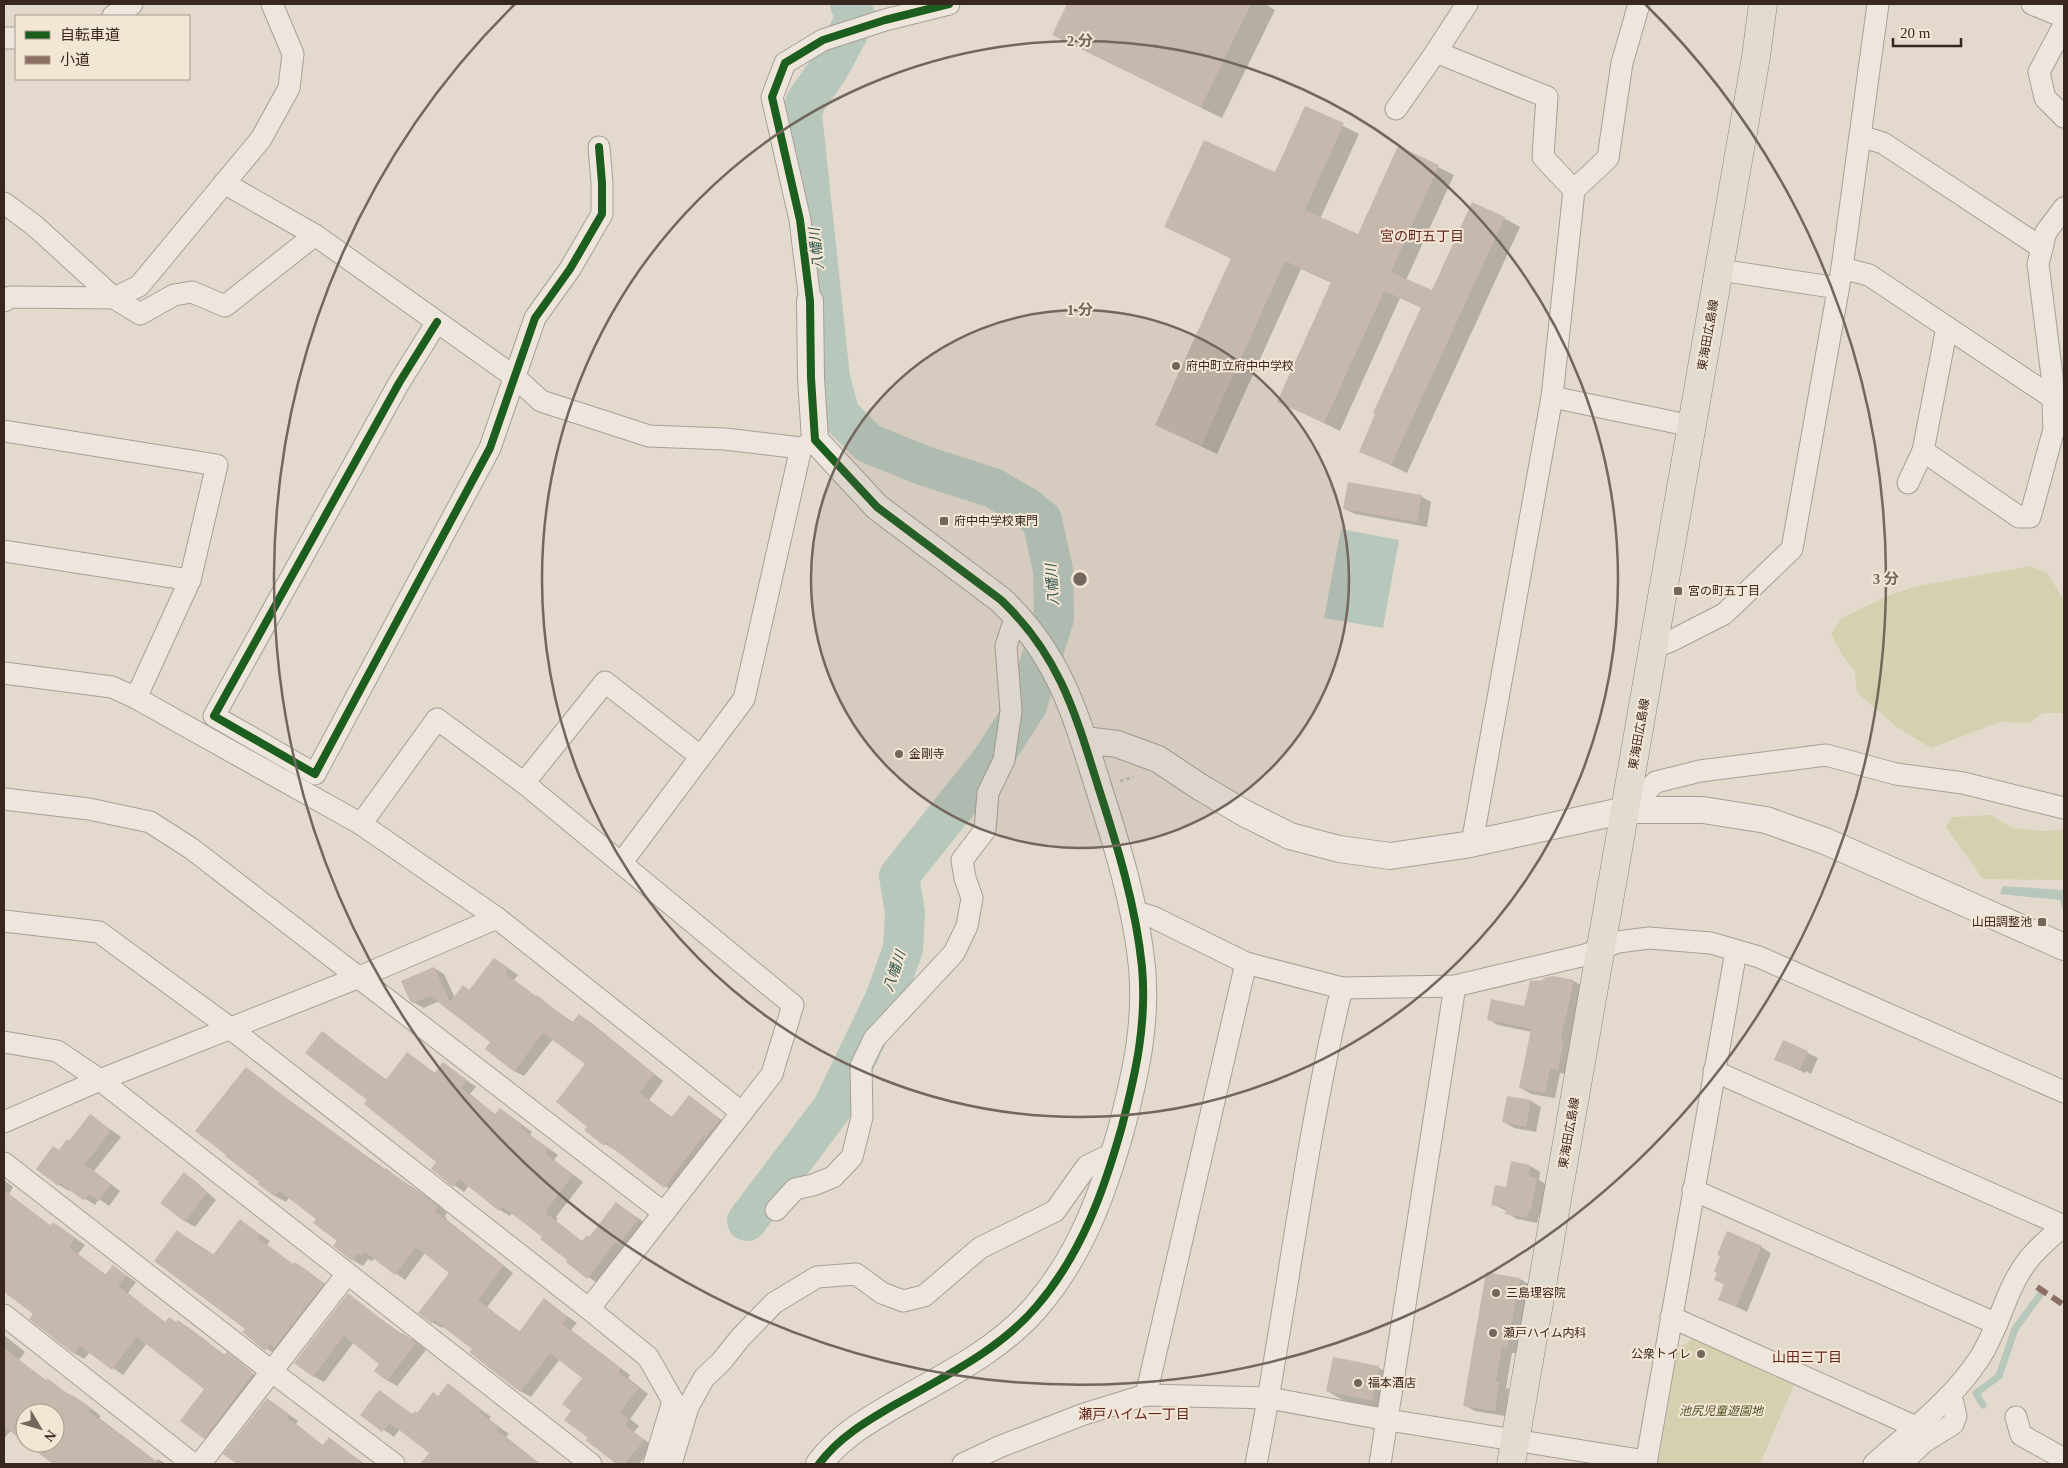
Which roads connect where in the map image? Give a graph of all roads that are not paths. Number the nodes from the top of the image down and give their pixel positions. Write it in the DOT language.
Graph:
graph roads {
  1 [pos="132,4"];
  2 [pos="272,4"];
  3 [pos="949,4"];
  4 [pos="1467,4"];
  5 [pos="1639,4"];
  6 [pos="1763,4"];
  7 [pos="1878,4"];
  8 [pos="2032,4"];
  9 [pos="890,11"];
  10 [pos="115,15"];
  11 [pos="2064,17"];
  12 [pos="2064,25"];
  13 [pos="1436,52"];
  14 [pos="1396,109"];
  15 [pos="2064,117"];
  16 [pos="1860,136"];
  17 [pos="599,147"];
  18 [pos="224,183"];
  19 [pos="1574,190"];
  20 [pos="4,202"];
  21 [pos="2064,208"];
  22 [pos="314,235"];
  23 [pos="2042,248"];
  24 [pos="1720,270"];
  25 [pos="1840,278"];
  26 [pos="114,298"];
  27 [pos="4,301"];
  28 [pos="810,301"];
  29 [pos="437,322"];
  30 [pos="1947,327"];
  31 [pos="516,378"];
  32 [pos="1552,397"];
  33 [pos="2053,398"];
  34 [pos="1692,426"];
  35 [pos="4,431"];
  36 [pos="808,444"];
  37 [pos="1923,451"];
  38 [pos="1908,483"];
  39 [pos="4,551"];
  40 [pos="190,580"];
  41 [pos="1016,615"];
  42 [pos="1655,647"];
  43 [pos="4,673"];
  44 [pos="136,698"];
  45 [pos="1084,740"];
  46 [pos="700,756"];
  47 [pos="524,783"];
  48 [pos="4,800"];
  49 [pos="2064,808"];
  50 [pos="1626,810"];
  51 [pos="361,824"];
  52 [pos="1472,843"];
  53 [pos="622,862"];
  54 [pos="1133,911"];
  55 [pos="497,918"];
  56 [pos="4,921"];
  57 [pos="2064,947"];
  58 [pos="1602,950"];
  59 [pos="1736,951"];
  60 [pos="1246,963"];
  61 [pos="357,978"];
  62 [pos="1455,986"];
  63 [pos="1342,988"];
  64 [pos="230,1028"];
  65 [pos="4,1042"];
  66 [pos="1714,1072"];
  67 [pos="100,1080"];
  68 [pos="2064,1092"];
  69 [pos="741,1112"];
  70 [pos="4,1122"];
  71 [pos="1114,1153"];
  72 [pos="4,1163"];
  73 [pos="1693,1190"];
  74 [pos="776,1210"];
  75 [pos="664,1213"];
  76 [pos="2064,1225"];
  77 [pos="347,1274"];
  78 [pos="590,1309"];
  79 [pos="4,1315"];
  80 [pos="1671,1317"];
  81 [pos="1997,1324"];
  82 [pos="270,1371"];
  83 [pos="1146,1395"];
  84 [pos="1949,1396"];
  85 [pos="1269,1398"];
  86 [pos="2016,1417"];
  87 [pos="1388,1420"];
  88 [pos="1916,1427"];
  89 [pos="1513,1452"];
  90 [pos="2060,1457"];
  91 [pos="1646,1463"];
  92 [pos="193,1464"];
  93 [pos="200,1464"];
  94 [pos="394,1464"];
  95 [pos="591,1464"];
  96 [pos="654,1464"];
  97 [pos="671,1464"];
  98 [pos="819,1464"];
  99 [pos="963,1464"];
  100 [pos="1256,1464"];
  101 [pos="1380,1464"];
  102 [pos="1874,1464"];
  103 [pos="1901,1464"];
  1 -- 10 [label="street"];
  2 -- 18 [label="street"];
  3 -- 9 [label="street"];
  4 -- 13 [label="street"];
  5 -- 19 [label="street"];
  6 -- 24 [label="main road, 東海田広島線"];
  7 -- 16 [label="street"];
  8 -- 11 [label="street"];
  9 -- 28 [label="street"];
  12 -- 15 [label="street"];
  13 -- 14 [label="street"];
  13 -- 19 [label="street"];
  16 -- 23 [label="street"];
  16 -- 25 [label="street"];
  17 -- 31 [label="street"];
  18 -- 22 [label="street"];
  18 -- 26 [label="street"];
  19 -- 32 [label="street"];
  20 -- 26 [label="street"];
  21 -- 23 [label="street"];
  22 -- 26 [label="street"];
  22 -- 29 [label="street"];
  23 -- 33 [label="street"];
  24 -- 25 [label="street"];
  24 -- 34 [label="main road, 東海田広島線"];
  25 -- 30 [label="street"];
  25 -- 42 [label="street"];
  26 -- 27 [label="street"];
  28 -- 36 [label="street"];
  29 -- 31 [label="street"];
  29 -- 31 [label="street"];
  30 -- 33 [label="street"];
  30 -- 37 [label="street"];
  31 -- 36 [label="street"];
  32 -- 34 [label="street"];
  32 -- 52 [label="street"];
  33 -- 37 [label="street"];
  34 -- 42 [label="main road, 東海田広島線"];
  35 -- 40 [label="street"];
  36 -- 41 [label="street"];
  36 -- 46 [label="street"];
  37 -- 38 [label="street"];
  39 -- 40 [label="street"];
  40 -- 44 [label="street"];
  41 -- 45 [label="street"];
  41 -- 74 [label="street"];
  42 -- 50 [label="main road, 東海田広島線"];
  43 -- 44 [label="street"];
  44 -- 51 [label="street"];
  45 -- 52 [label="street"];
  45 -- 54 [label="street"];
  46 -- 47 [label="street"];
  46 -- 53 [label="street"];
  47 -- 51 [label="street"];
  47 -- 53 [label="street"];
  48 -- 61 [label="street"];
  49 -- 50 [label="street"];
  50 -- 52 [label="street"];
  50 -- 57 [label="street"];
  50 -- 58 [label="main road, 東海田広島線"];
  51 -- 55 [label="street"];
  53 -- 69 [label="street"];
  54 -- 60 [label="street"];
  54 -- 71 [label="street"];
  55 -- 61 [label="street"];
  55 -- 69 [label="street"];
  56 -- 64 [label="street"];
  58 -- 59 [label="street"];
  58 -- 62 [label="street"];
  58 -- 89 [label="main road, 東海田広島線"];
  59 -- 66 [label="street"];
  59 -- 68 [label="street"];
  60 -- 63 [label="street"];
  60 -- 83 [label="street"];
  61 -- 64 [label="street"];
  61 -- 75 [label="street"];
  62 -- 63 [label="street"];
  62 -- 87 [label="street"];
  63 -- 85 [label="street"];
  64 -- 67 [label="street"];
  64 -- 78 [label="street"];
  65 -- 67 [label="street"];
  66 -- 73 [label="street"];
  66 -- 76 [label="street"];
  67 -- 70 [label="street"];
  67 -- 77 [label="street"];
  69 -- 75 [label="street"];
  71 -- 97 [label="street"];
  71 -- 98 [label="street"];
  72 -- 82 [label="street"];
  73 -- 80 [label="street"];
  73 -- 81 [label="street"];
  75 -- 78 [label="street"];
  76 -- 81 [label="street"];
  77 -- 82 [label="street"];
  77 -- 95 [label="street"];
  78 -- 96 [label="street"];
  79 -- 92 [label="street"];
  80 -- 88 [label="street"];
  80 -- 91 [label="street"];
  81 -- 84 [label="street"];
  82 -- 93 [label="street"];
  82 -- 94 [label="street"];
  83 -- 85 [label="street"];
  83 -- 99 [label="street"];
  84 -- 88 [label="street"];
  84 -- 103 [label="street"];
  85 -- 87 [label="street"];
  85 -- 100 [label="street"];
  86 -- 90 [label="street"];
  87 -- 89 [label="street"];
  87 -- 101 [label="street"];
  88 -- 102 [label="street"];
  89 -- 91 [label="street"];
}
